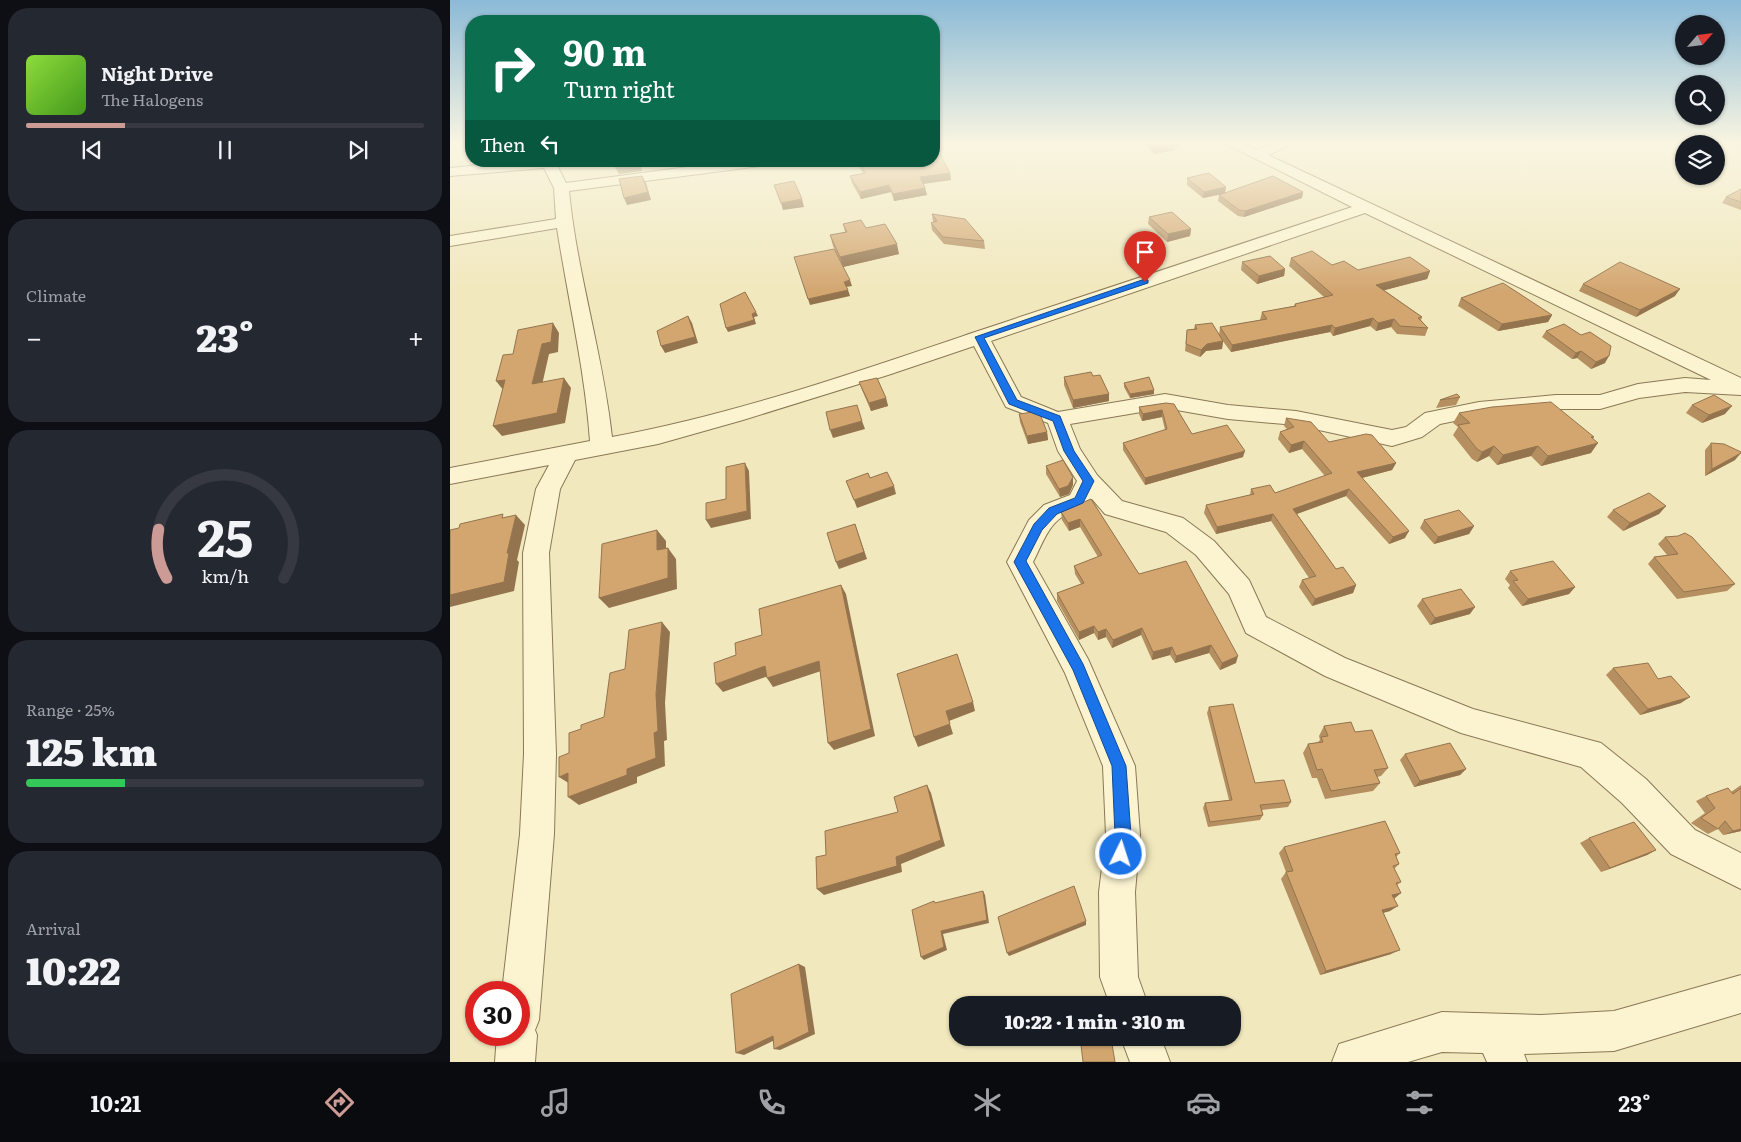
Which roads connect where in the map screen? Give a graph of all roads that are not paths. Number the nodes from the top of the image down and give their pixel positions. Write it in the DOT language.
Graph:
graph roads {
  1 [pos="561,193"];
  2 [pos="1336,193"];
  3 [pos="1367,207"];
  4 [pos="564,222"];
  5 [pos="450,241"];
  6 [pos="979,337"];
  7 [pos="1741,387"];
  8 [pos="1057,419"];
  9 [pos="602,446"];
  10 [pos="567,453"];
  11 [pos="450,476"];
  12 [pos="1089,481"];
  13 [pos="1741,871"];
  14 [pos="523,981"];
  15 [pos="1741,994"];
  16 [pos="1126,996"];
  17 [pos="516,1046"];
  18 [pos="1144,1046"];
  19 [pos="1501,1048"];
  20 [pos="1348,1061"];
  21 [pos="515,1062"];
  22 [pos="1150,1062"];
  1 -- 4 [label="street"];
  2 -- 3 [label="street"];
  3 -- 6 [label="street"];
  3 -- 7 [label="street"];
  4 -- 5 [label="street"];
  4 -- 9 [label="street"];
  6 -- 8 [label="street"];
  6 -- 9 [label="street"];
  7 -- 8 [label="street"];
  8 -- 12 [label="street"];
  9 -- 10 [label="street"];
  10 -- 11 [label="street"];
  10 -- 14 [label="street"];
  12 -- 13 [label="street"];
  12 -- 16 [label="street"];
  15 -- 19 [label="street"];
  17 -- 21 [label="street"];
  18 -- 22 [label="street"];
  19 -- 20 [label="street"];
}
